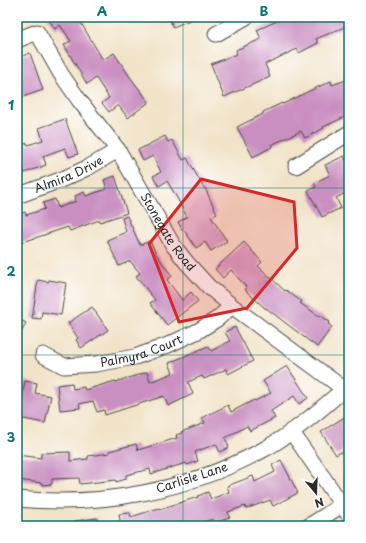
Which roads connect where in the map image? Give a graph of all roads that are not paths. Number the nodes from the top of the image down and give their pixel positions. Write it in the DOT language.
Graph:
graph roads {
  1 [pos="246,17"];
  2 [pos="216,34"];
  3 [pos="17,40"];
  4 [pos="349,133"];
  5 [pos="118,150"];
  6 [pos="296,166"];
  7 [pos="17,196"];
  8 [pos="232,306"];
  9 [pos="43,355"];
  10 [pos="344,389"];
  11 [pos="291,431"];
  12 [pos="17,499"];
  13 [pos="347,507"];
  14 [pos="309,526"];
  1 -- 2 [label="street"];
  3 -- 5 [label="street, Stonegate Road"];
  4 -- 6 [label="street"];
  5 -- 7 [label="street, Almira Drive"];
  5 -- 8 [label="street, Stonegate Road"];
  8 -- 9 [label="street, Palmyra Court"];
  8 -- 10 [label="street, Stonegate Road"];
  10 -- 11 [label="street, Carlisle Lane"];
  11 -- 12 [label="street, Carlisle Lane"];
  11 -- 13 [label="street"];
  13 -- 14 [label="street"];
}
